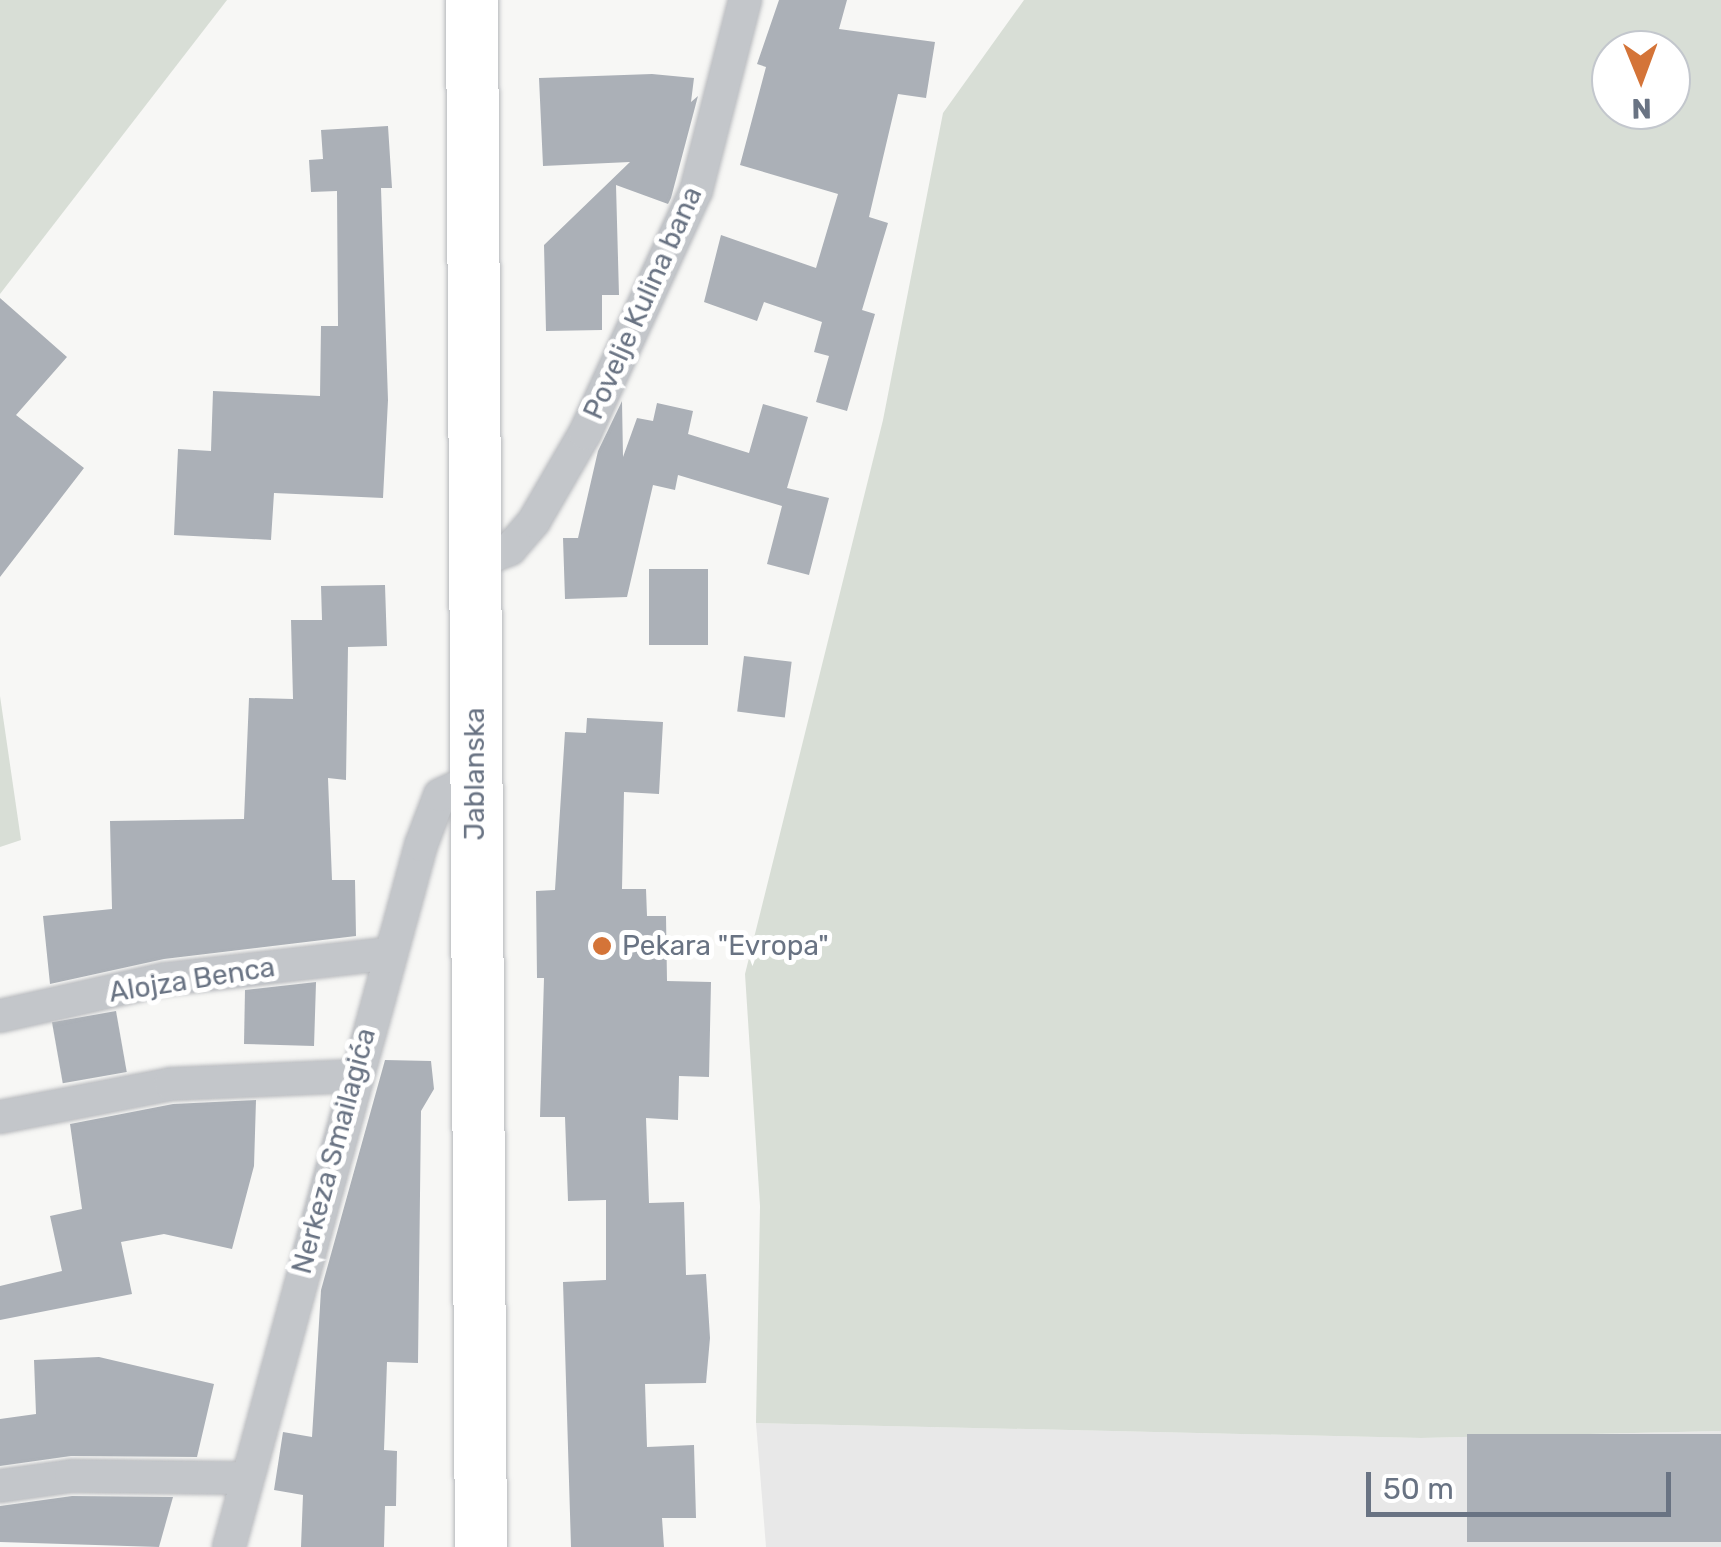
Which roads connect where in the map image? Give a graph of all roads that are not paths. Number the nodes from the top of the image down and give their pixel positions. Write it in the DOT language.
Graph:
graph roads {
  1 [pos="472,0"];
  2 [pos="745,0"];
  3 [pos="474,562"];
  4 [pos="475,779"];
  5 [pos="386,954"];
  6 [pos="0,1016"];
  7 [pos="356,1076"];
  8 [pos="0,1118"];
  9 [pos="245,1478"];
  10 [pos="0,1486"];
  11 [pos="229,1547"];
  12 [pos="481,1547"];
  1 -- 3 [label="main road, Jablanska"];
  2 -- 3 [label="street, Povelje Kulina bana"];
  3 -- 4 [label="main road, Jablanska"];
  4 -- 5 [label="street, Nerkeza Smailagića"];
  4 -- 12 [label="main road, Jablanska"];
  5 -- 6 [label="street, Alojza Benca"];
  5 -- 7 [label="street, Nerkeza Smailagića"];
  7 -- 8 [label="street"];
  7 -- 9 [label="street, Nerkeza Smailagića"];
  9 -- 10 [label="street"];
  9 -- 11 [label="street, Nerkeza Smailagića"];
}
